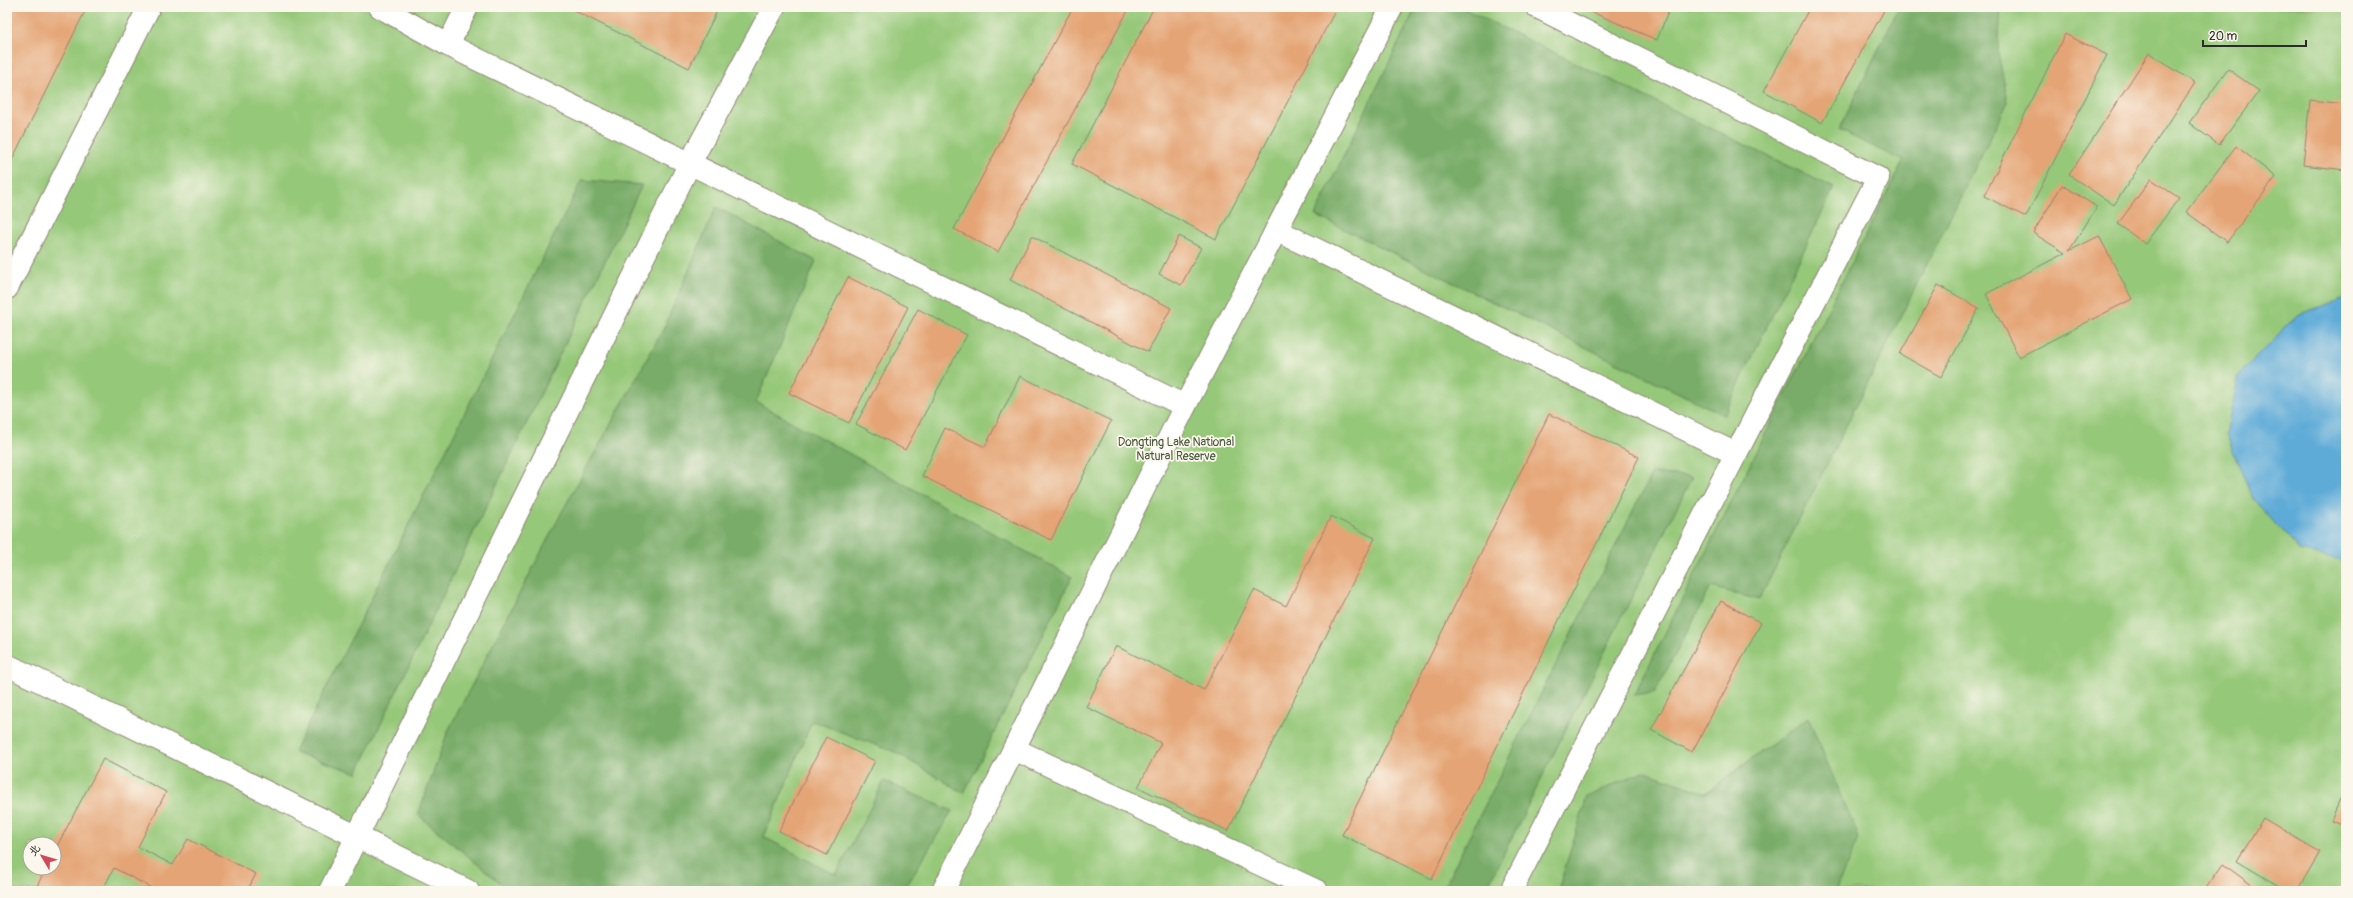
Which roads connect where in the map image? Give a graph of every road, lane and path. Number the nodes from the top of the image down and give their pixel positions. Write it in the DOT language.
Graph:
graph roads {
  1 [pos="149,7"];
  2 [pos="380,7"];
  3 [pos="467,7"];
  4 [pos="774,7"];
  5 [pos="1392,7"];
  6 [pos="1537,7"];
  7 [pos="448,45"];
  8 [pos="690,164"];
  9 [pos="1276,230"];
  10 [pos="7,288"];
  11 [pos="1185,406"];
  12 [pos="1736,454"];
  13 [pos="7,665"];
  14 [pos="1014,750"];
  15 [pos="358,837"];
  16 [pos="330,891"];
  17 [pos="468,891"];
  18 [pos="943,891"];
  19 [pos="1317,891"];
  20 [pos="1511,891"];
  1 -- 10 [label="street"];
  2 -- 7 [label="street"];
  3 -- 7 [label="street"];
  4 -- 8 [label="street"];
  5 -- 9 [label="street"];
  6 -- 12 [label="street"];
  7 -- 8 [label="street"];
  8 -- 11 [label="street"];
  8 -- 15 [label="street"];
  9 -- 11 [label="street"];
  9 -- 12 [label="street"];
  11 -- 14 [label="street"];
  12 -- 20 [label="street"];
  13 -- 15 [label="street"];
  14 -- 18 [label="street"];
  14 -- 19 [label="street"];
  15 -- 16 [label="street"];
  15 -- 17 [label="street"];
}
